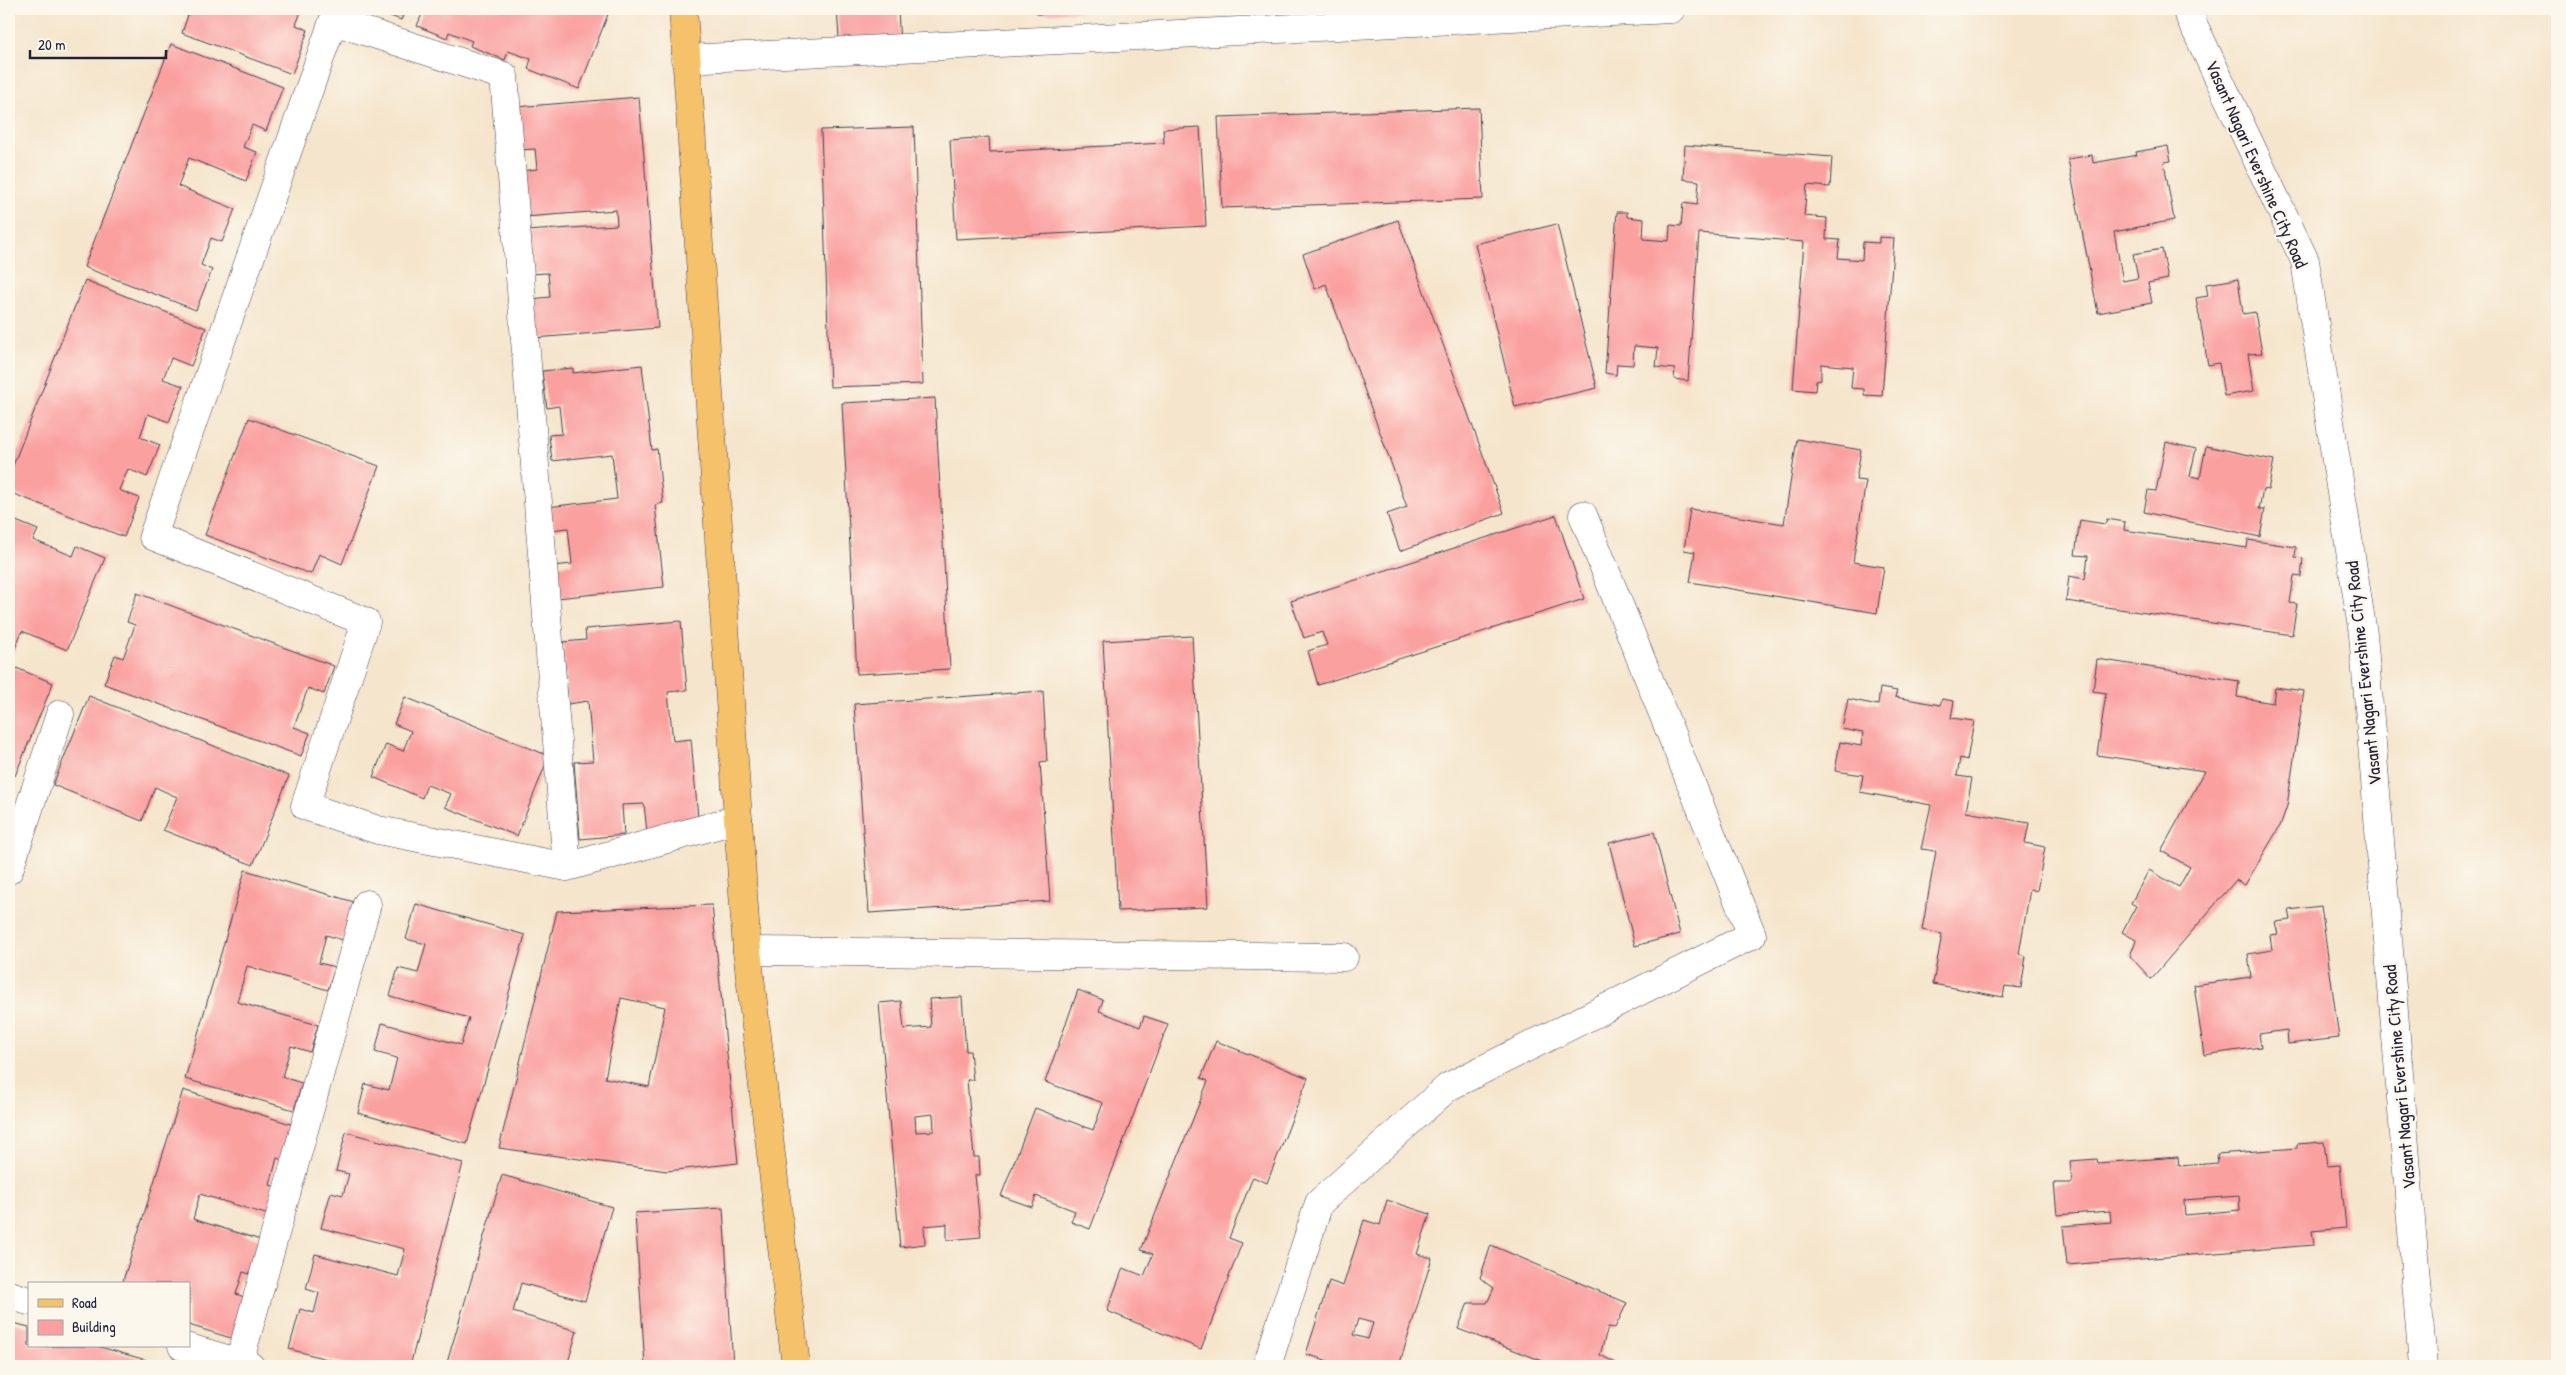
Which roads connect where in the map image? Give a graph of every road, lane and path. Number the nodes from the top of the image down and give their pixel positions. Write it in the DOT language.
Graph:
graph roads {
  1 [pos="683,9"];
  2 [pos="1671,9"];
  3 [pos="2186,9"];
  4 [pos="685,59"];
  5 [pos="1583,515"];
  6 [pos="60,714"];
  7 [pos="738,819"];
  8 [pos="567,867"];
  9 [pos="9,870"];
  10 [pos="367,904"];
  11 [pos="747,950"];
  12 [pos="1344,957"];
  13 [pos="9,1295"];
  14 [pos="28,1301"];
  15 [pos="189,1348"];
  16 [pos="245,1365"];
  17 [pos="796,1366"];
  18 [pos="1267,1366"];
  19 [pos="2423,1366"];
  1 -- 4 [label="main road"];
  2 -- 4 [label="street"];
  3 -- 19 [label="street, Vasant Nagari Evershine City Road"];
  4 -- 7 [label="main road"];
  5 -- 18 [label="street"];
  6 -- 9 [label="street"];
  7 -- 8 [label="street"];
  7 -- 11 [label="main road"];
  8 -- 8 [label="street"];
  10 -- 16 [label="street"];
  11 -- 12 [label="street"];
  11 -- 17 [label="main road"];
  13 -- 14 [label="street"];
  15 -- 16 [label="street"];
}
